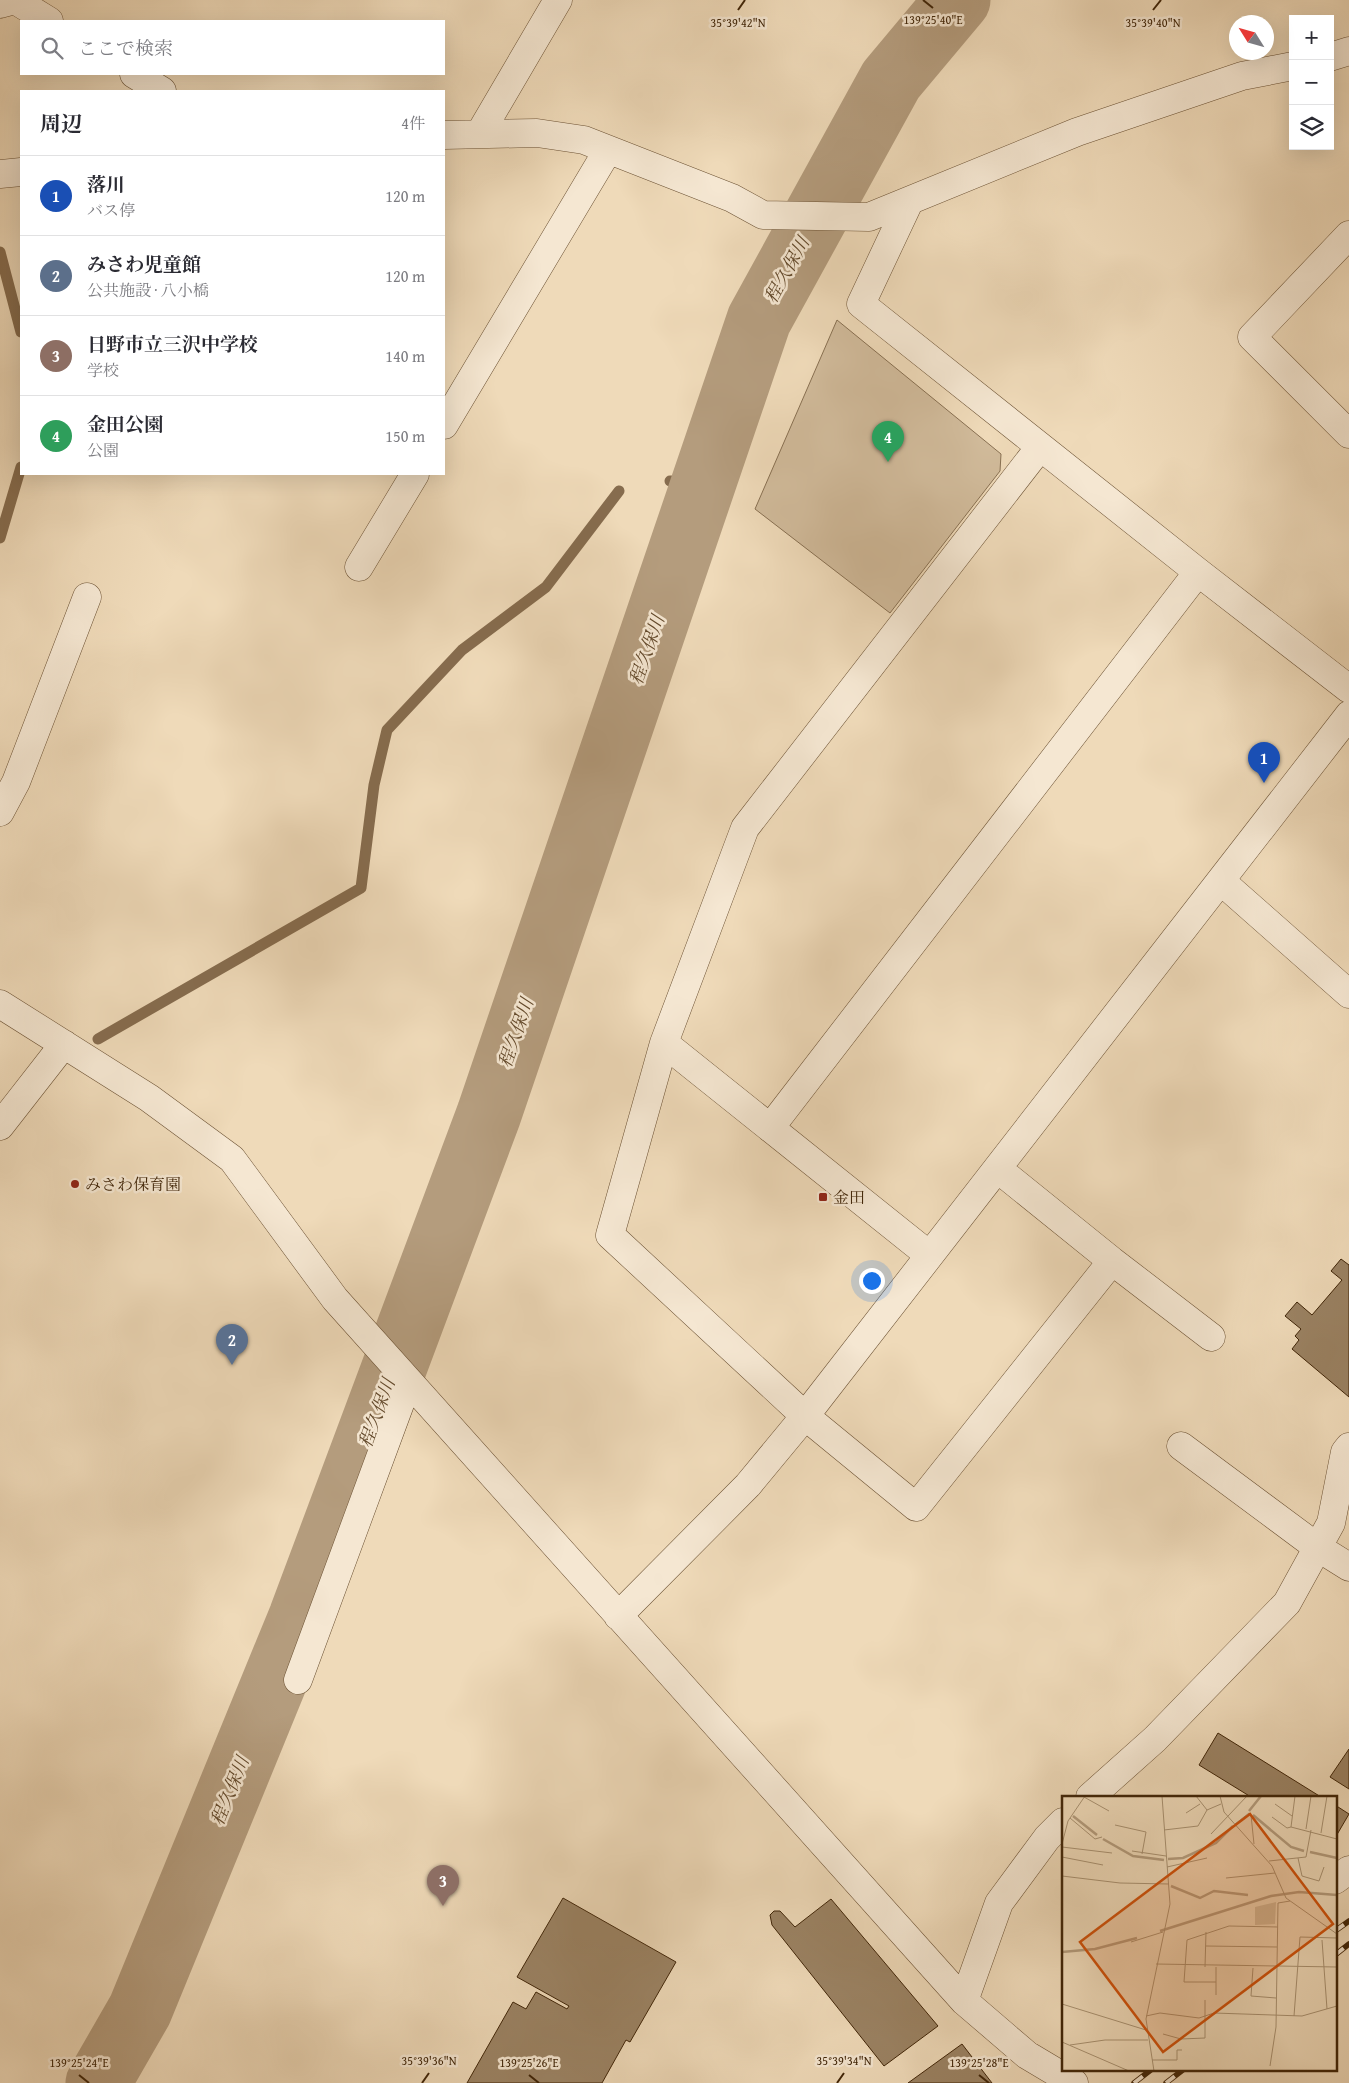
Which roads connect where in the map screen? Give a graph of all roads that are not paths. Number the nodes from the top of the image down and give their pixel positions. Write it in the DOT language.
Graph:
graph roads {
  1 [pos="558,0"];
  2 [pos="0,4"];
  3 [pos="47,20"];
  4 [pos="1349,51"];
  5 [pos="1334,56"];
  6 [pos="1289,67"];
  7 [pos="136,75"];
  8 [pos="160,90"];
  9 [pos="480,133"];
  10 [pos="445,135"];
  11 [pos="608,150"];
  12 [pos="20,172"];
  13 [pos="0,174"];
  14 [pos="909,202"];
  15 [pos="1349,235"];
  16 [pos="445,423"];
  17 [pos="1349,434"];
  18 [pos="1040,447"];
  19 [pos="414,475"];
  20 [pos="359,567"];
  21 [pos="1198,572"];
  22 [pos="87,597"];
  23 [pos="1349,689"];
  24 [pos="1349,715"];
  25 [pos="0,812"];
  26 [pos="1221,881"];
  27 [pos="1349,994"];
  28 [pos="0,1004"];
  29 [pos="664,1043"];
  30 [pos="64,1044"];
  31 [pos="0,1126"];
  32 [pos="770,1128"];
  33 [pos="998,1169"];
  34 [pos="929,1255"];
  35 [pos="1112,1261"];
  36 [pos="1211,1337"];
  37 [pos="405,1377"];
  38 [pos="805,1416"];
  39 [pos="1182,1446"];
  40 [pos="1349,1447"];
  41 [pos="1318,1547"];
  42 [pos="1349,1568"];
  43 [pos="618,1616"];
  44 [pos="298,1680"];
  45 [pos="1091,1796"];
  46 [pos="1062,1823"];
  47 [pos="1349,1870"];
  48 [pos="1336,1879"];
  49 [pos="964,2001"];
  50 [pos="1074,2083"];
  1 -- 9 [label="street"];
  2 -- 3 [label="street"];
  4 -- 5 [label="street"];
  6 -- 14 [label="street"];
  7 -- 8 [label="street"];
  9 -- 10 [label="street"];
  9 -- 11 [label="street"];
  11 -- 14 [label="street"];
  11 -- 16 [label="street"];
  12 -- 13 [label="street"];
  14 -- 18 [label="street"];
  15 -- 17 [label="street"];
  18 -- 21 [label="street"];
  18 -- 29 [label="street"];
  19 -- 20 [label="street"];
  21 -- 23 [label="street"];
  21 -- 32 [label="street"];
  22 -- 25 [label="street"];
  24 -- 26 [label="street"];
  26 -- 27 [label="street"];
  26 -- 33 [label="street"];
  28 -- 30 [label="street"];
  29 -- 32 [label="street"];
  29 -- 38 [label="street"];
  30 -- 31 [label="street"];
  30 -- 37 [label="street"];
  32 -- 34 [label="street"];
  33 -- 34 [label="street"];
  33 -- 35 [label="street"];
  34 -- 38 [label="street"];
  35 -- 36 [label="street"];
  35 -- 38 [label="street"];
  37 -- 43 [label="street"];
  37 -- 44 [label="street"];
  38 -- 43 [label="street"];
  39 -- 41 [label="street"];
  40 -- 41 [label="street"];
  41 -- 42 [label="street"];
  41 -- 45 [label="street"];
  43 -- 49 [label="street"];
  46 -- 49 [label="street"];
  47 -- 48 [label="street"];
  49 -- 50 [label="street"];
}
